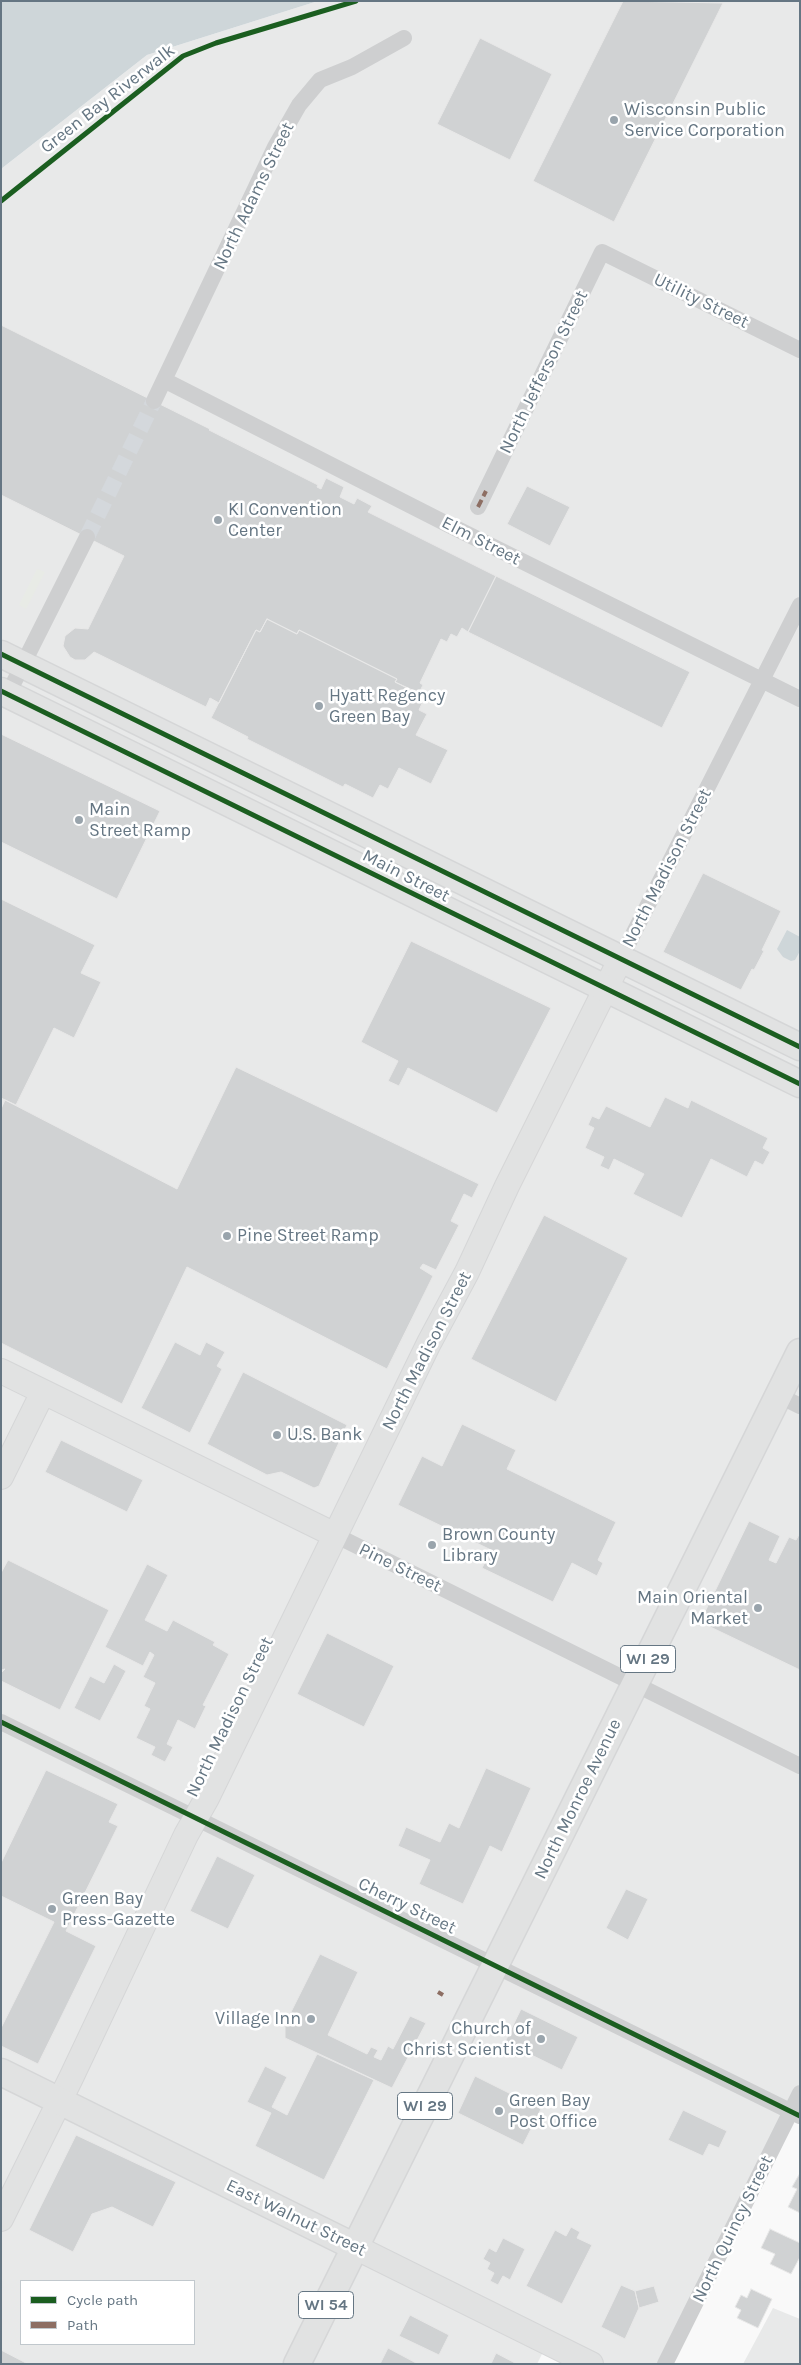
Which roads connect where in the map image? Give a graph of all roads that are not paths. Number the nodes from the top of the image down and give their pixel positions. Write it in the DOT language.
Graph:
graph roads {
  1 [pos="404,38"];
  2 [pos="602,252"];
  3 [pos="800,350"];
  4 [pos="164,380"];
  5 [pos="154,401"];
  6 [pos="478,507"];
  7 [pos="87,537"];
  8 [pos="800,605"];
  9 [pos="12,660"];
  10 [pos="762,680"];
  11 [pos="5,692"];
  12 [pos="800,699"];
  13 [pos="620,960"];
  14 [pos="605,989"];
  15 [pos="800,1047"];
  16 [pos="800,1084"];
  17 [pos="800,1352"];
  18 [pos="1,1371"];
  19 [pos="43,1392"];
  20 [pos="789,1401"];
  21 [pos="1,1477"];
  22 [pos="335,1535"];
  23 [pos="635,1684"];
  24 [pos="1,1722"];
  25 [pos="800,1766"];
  26 [pos="196,1816"];
  27 [pos="495,1966"];
  28 [pos="1,2072"];
  29 [pos="800,2093"];
  30 [pos="60,2101"];
  31 [pos="795,2114"];
  32 [pos="1,2219"];
  33 [pos="355,2247"];
  34 [pos="297,2364"];
  35 [pos="591,2364"];
  36 [pos="665,2364"];
  1 -- 4 [label="street, North Adams Street"];
  2 -- 3 [label="street, Utility Street"];
  2 -- 6 [label="street, North Jefferson Street"];
  4 -- 5 [label="street, North Adams Street"];
  4 -- 10 [label="street, Elm Street"];
  7 -- 9 [label="street"];
  8 -- 10 [label="street, North Madison Street"];
  9 -- 11 [label="street"];
  9 -- 13 [label="main road, Main Street"];
  10 -- 12 [label="street, Elm Street"];
  10 -- 13 [label="street, North Madison Street"];
  11 -- 14 [label="main road, Main Street"];
  13 -- 14 [label="main road, North Madison Street"];
  13 -- 15 [label="main road, Main Street"];
  14 -- 16 [label="main road, Main Street"];
  14 -- 22 [label="main road, North Madison Street"];
  17 -- 20 [label="main road, North Monroe Avenue / WI 29"];
  18 -- 19 [label="main road, Pine Street"];
  19 -- 21 [label="main road"];
  19 -- 22 [label="main road, Pine Street"];
  20 -- 23 [label="main road, North Monroe Avenue / WI 29"];
  22 -- 23 [label="street, Pine Street"];
  22 -- 26 [label="main road, North Madison Street"];
  23 -- 25 [label="street, Pine Street"];
  23 -- 27 [label="main road, North Monroe Avenue / WI 29"];
  24 -- 26 [label="street, Cherry Street"];
  26 -- 27 [label="street, Cherry Street"];
  26 -- 30 [label="main road, North Madison Street"];
  27 -- 31 [label="street, Cherry Street"];
  27 -- 33 [label="main road, North Monroe Avenue / WI 29"];
  28 -- 30 [label="main road, East Walnut Street"];
  29 -- 31 [label="street, North Quincy Street"];
  30 -- 32 [label="main road, North Madison Street"];
  30 -- 33 [label="main road, East Walnut Street"];
  31 -- 36 [label="street, North Quincy Street"];
  33 -- 34 [label="main road, WI 54"];
  33 -- 35 [label="main road, East Walnut Street"];
}
